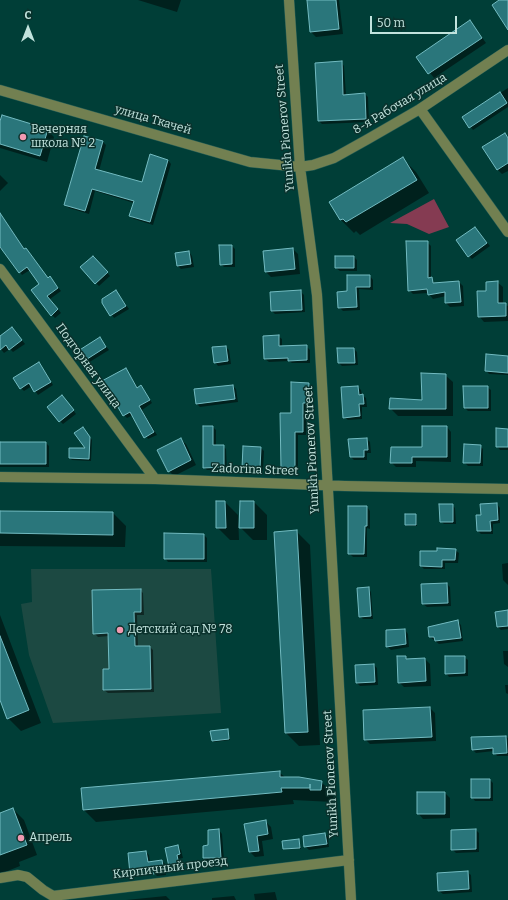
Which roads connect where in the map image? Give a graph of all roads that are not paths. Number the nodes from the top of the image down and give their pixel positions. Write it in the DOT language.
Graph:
graph roads {
  1 [pos="289,0"];
  2 [pos="508,50"];
  3 [pos="0,90"];
  4 [pos="420,109"];
  5 [pos="300,167"];
  6 [pos="508,232"];
  7 [pos="0,269"];
  8 [pos="0,477"];
  9 [pos="155,479"];
  10 [pos="327,485"];
  11 [pos="508,489"];
  12 [pos="349,860"];
  13 [pos="0,878"];
  14 [pos="351,900"];
  1 -- 5 [label="street, Yunikh Pionerov Street"];
  2 -- 4 [label="street, 8-я Рабочая улица"];
  3 -- 5 [label="street, улица Ткачей"];
  4 -- 5 [label="street, 8-я Рабочая улица"];
  4 -- 6 [label="street"];
  5 -- 10 [label="street, Yunikh Pionerov Street"];
  7 -- 9 [label="street, Подгорная улица"];
  8 -- 9 [label="street, Zadorina Street"];
  9 -- 10 [label="street, Zadorina Street"];
  10 -- 11 [label="street, Zadorina Street"];
  10 -- 12 [label="street, Yunikh Pionerov Street"];
  12 -- 13 [label="street, Кирпичный проезд"];
  12 -- 14 [label="street, Yunikh Pionerov Street"];
}
